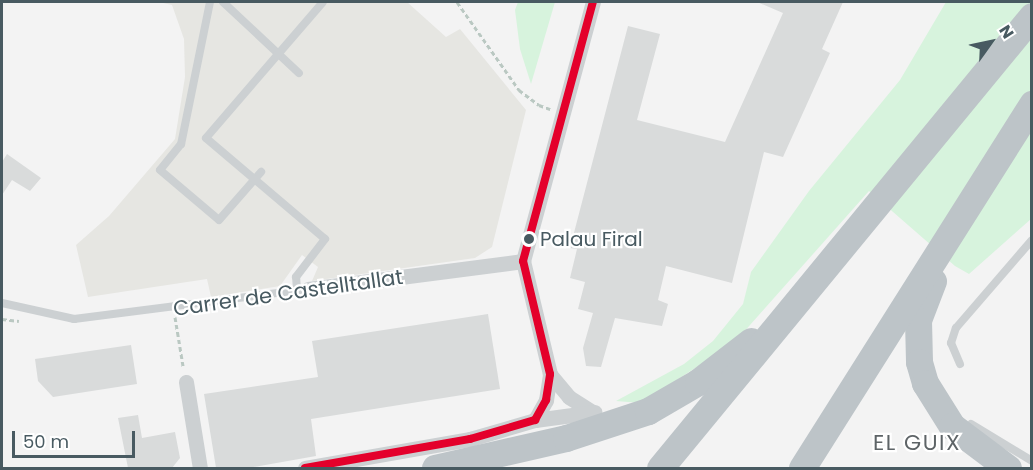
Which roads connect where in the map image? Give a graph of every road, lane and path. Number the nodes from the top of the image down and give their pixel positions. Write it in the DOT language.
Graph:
graph roads {
  1 [pos="210,2"];
  2 [pos="223,2"];
  3 [pos="323,2"];
  4 [pos="457,2"];
  5 [pos="593,2"];
  6 [pos="1032,16"];
  7 [pos="278,54"];
  8 [pos="298,73"];
  9 [pos="1032,104"];
  10 [pos="563,112"];
  11 [pos="1003,148"];
  12 [pos="261,172"];
  13 [pos="1032,240"];
  14 [pos="523,261"];
  15 [pos="303,290"];
  16 [pos="2,303"];
  17 [pos="793,305"];
  18 [pos="174,309"];
  19 [pos="960,364"];
  20 [pos="550,374"];
  21 [pos="186,382"];
  22 [pos="591,411"];
  23 [pos="648,411"];
  24 [pos="837,415"];
  25 [pos="962,418"];
  26 [pos="535,420"];
  27 [pos="1032,461"];
  28 [pos="200,468"];
  29 [pos="305,468"];
  30 [pos="435,468"];
  31 [pos="660,468"];
  32 [pos="802,468"];
  33 [pos="809,468"];
  34 [pos="1008,468"];
  1 -- 12 [label="lane"];
  2 -- 7 [label="lane"];
  3 -- 7 [label="lane"];
  4 -- 10 [label="path"];
  5 -- 10 [label="street"];
  6 -- 17 [label="highway"];
  7 -- 8 [label="lane"];
  7 -- 15 [label="lane"];
  9 -- 11 [label="highway"];
  10 -- 14 [label="street"];
  11 -- 24 [label="highway"];
  11 -- 34 [label="highway"];
  13 -- 19 [label="lane"];
  14 -- 15 [label="street, Carrer de Castelltallat"];
  14 -- 20 [label="street"];
  15 -- 18 [label="lane, Carrer de Castelltallat"];
  16 -- 18 [label="lane, Carrer de Castelltallat"];
  17 -- 23 [label="highway"];
  17 -- 31 [label="highway"];
  18 -- 21 [label="path"];
  20 -- 22 [label="street"];
  20 -- 26 [label="street"];
  21 -- 28 [label="street"];
  22 -- 23 [label="street"];
  22 -- 26 [label="street"];
  23 -- 30 [label="highway"];
  24 -- 32 [label="highway"];
  24 -- 33 [label="highway"];
  25 -- 27 [label="lane"];
  26 -- 29 [label="street"];
}
